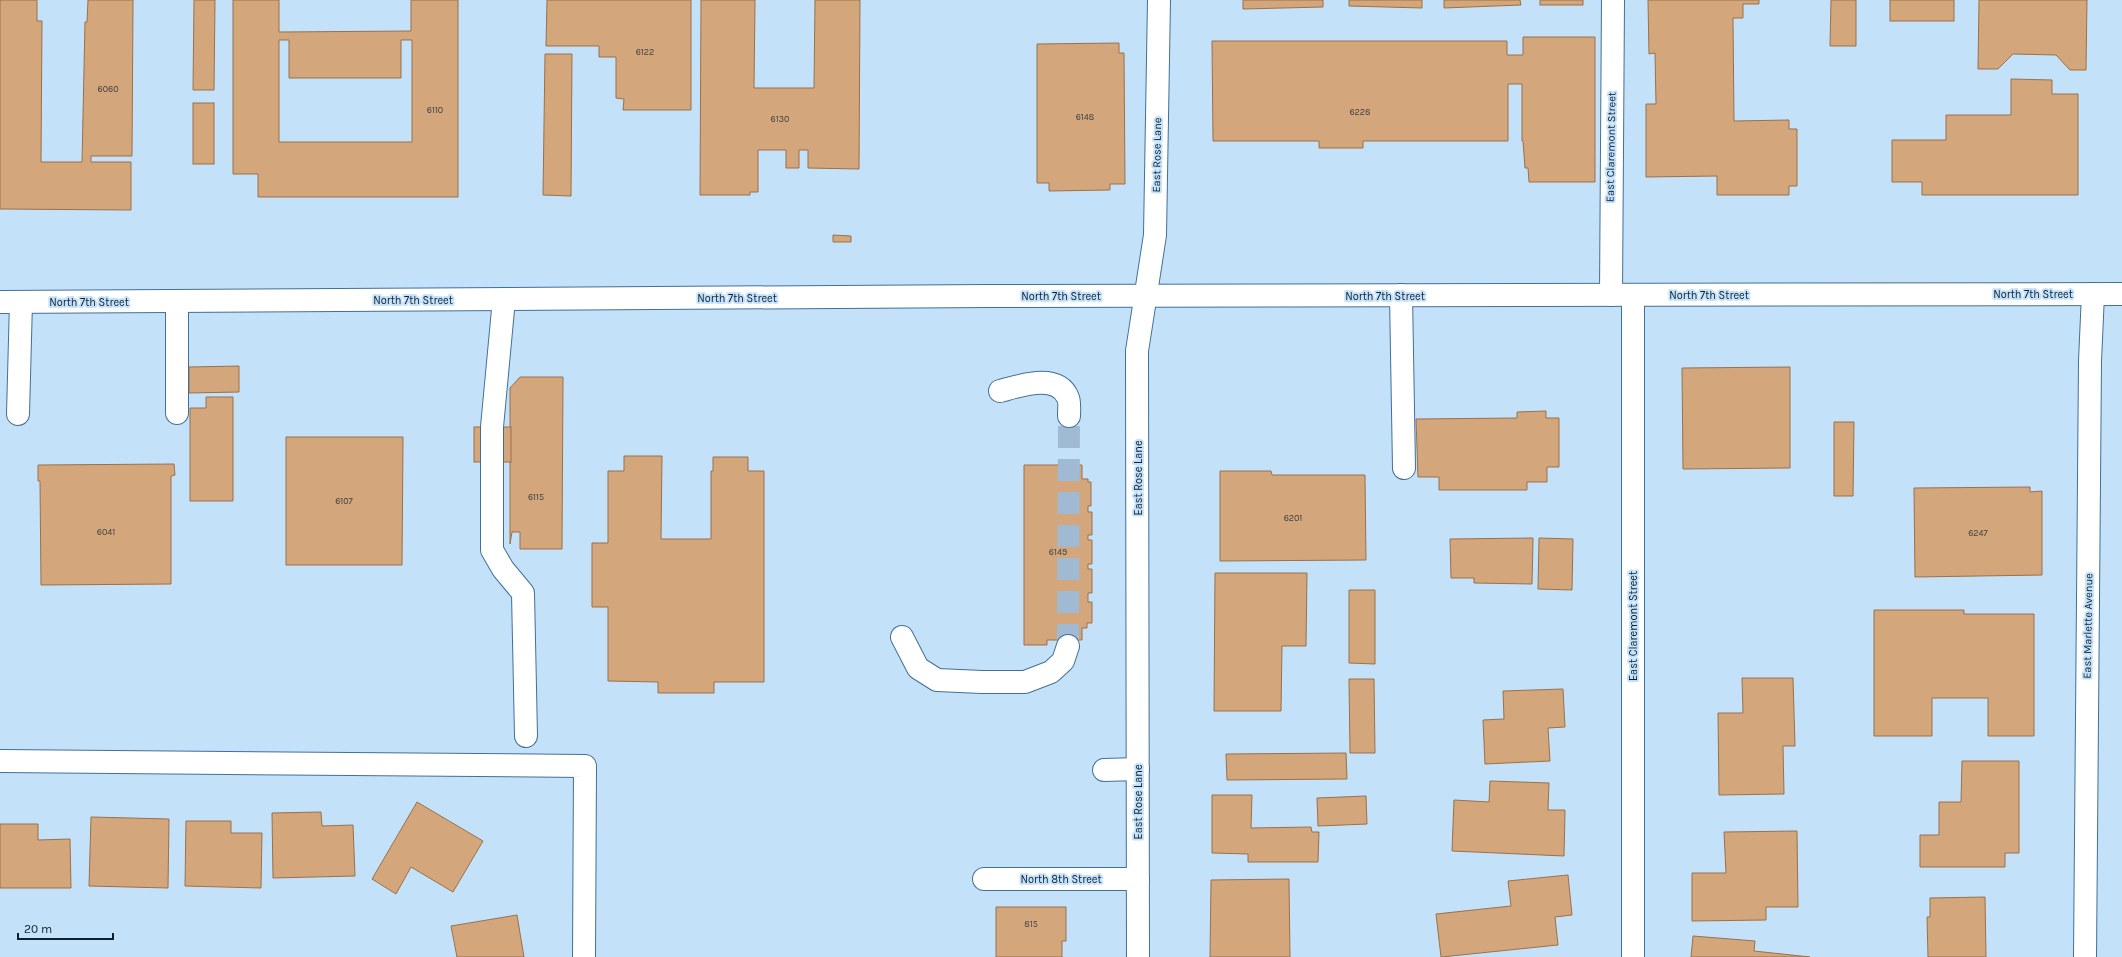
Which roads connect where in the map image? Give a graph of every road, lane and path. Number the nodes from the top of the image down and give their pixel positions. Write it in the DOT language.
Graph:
graph roads {
  1 [pos="1159,0"];
  2 [pos="1613,0"];
  3 [pos="2093,294"];
  4 [pos="2122,294"];
  5 [pos="1402,295"];
  6 [pos="1611,295"];
  7 [pos="1633,295"];
  8 [pos="1146,296"];
  9 [pos="504,299"];
  10 [pos="178,301"];
  11 [pos="10,302"];
  12 [pos="1000,391"];
  13 [pos="178,413"];
  14 [pos="18,414"];
  15 [pos="1069,416"];
  16 [pos="1404,468"];
  17 [pos="902,637"];
  18 [pos="1068,646"];
  19 [pos="526,736"];
  20 [pos="0,761"];
  21 [pos="1138,769"];
  22 [pos="1104,770"];
  23 [pos="984,879"];
  24 [pos="1138,879"];
  25 [pos="584,957"];
  26 [pos="1138,957"];
  27 [pos="1633,957"];
  28 [pos="2085,957"];
  1 -- 8 [label="street, East Rose Lane"];
  2 -- 6 [label="street, East Claremont Street"];
  3 -- 4 [label="street, North 7th Street"];
  3 -- 7 [label="street, North 7th Street"];
  3 -- 28 [label="street, East Marlette Avenue"];
  5 -- 6 [label="street, North 7th Street"];
  5 -- 8 [label="street, North 7th Street"];
  5 -- 16 [label="street"];
  6 -- 7 [label="street, North 7th Street"];
  7 -- 27 [label="street, East Claremont Street"];
  8 -- 9 [label="street, North 7th Street"];
  8 -- 21 [label="street, East Rose Lane"];
  9 -- 10 [label="street, North 7th Street"];
  9 -- 19 [label="street"];
  10 -- 11 [label="street, North 7th Street"];
  10 -- 13 [label="street"];
  11 -- 14 [label="street"];
  12 -- 15 [label="street"];
  17 -- 18 [label="street"];
  20 -- 25 [label="street"];
  21 -- 22 [label="street"];
  21 -- 24 [label="street, East Rose Lane"];
  23 -- 24 [label="street, North 8th Street"];
  24 -- 26 [label="street, East Rose Lane"];
}
